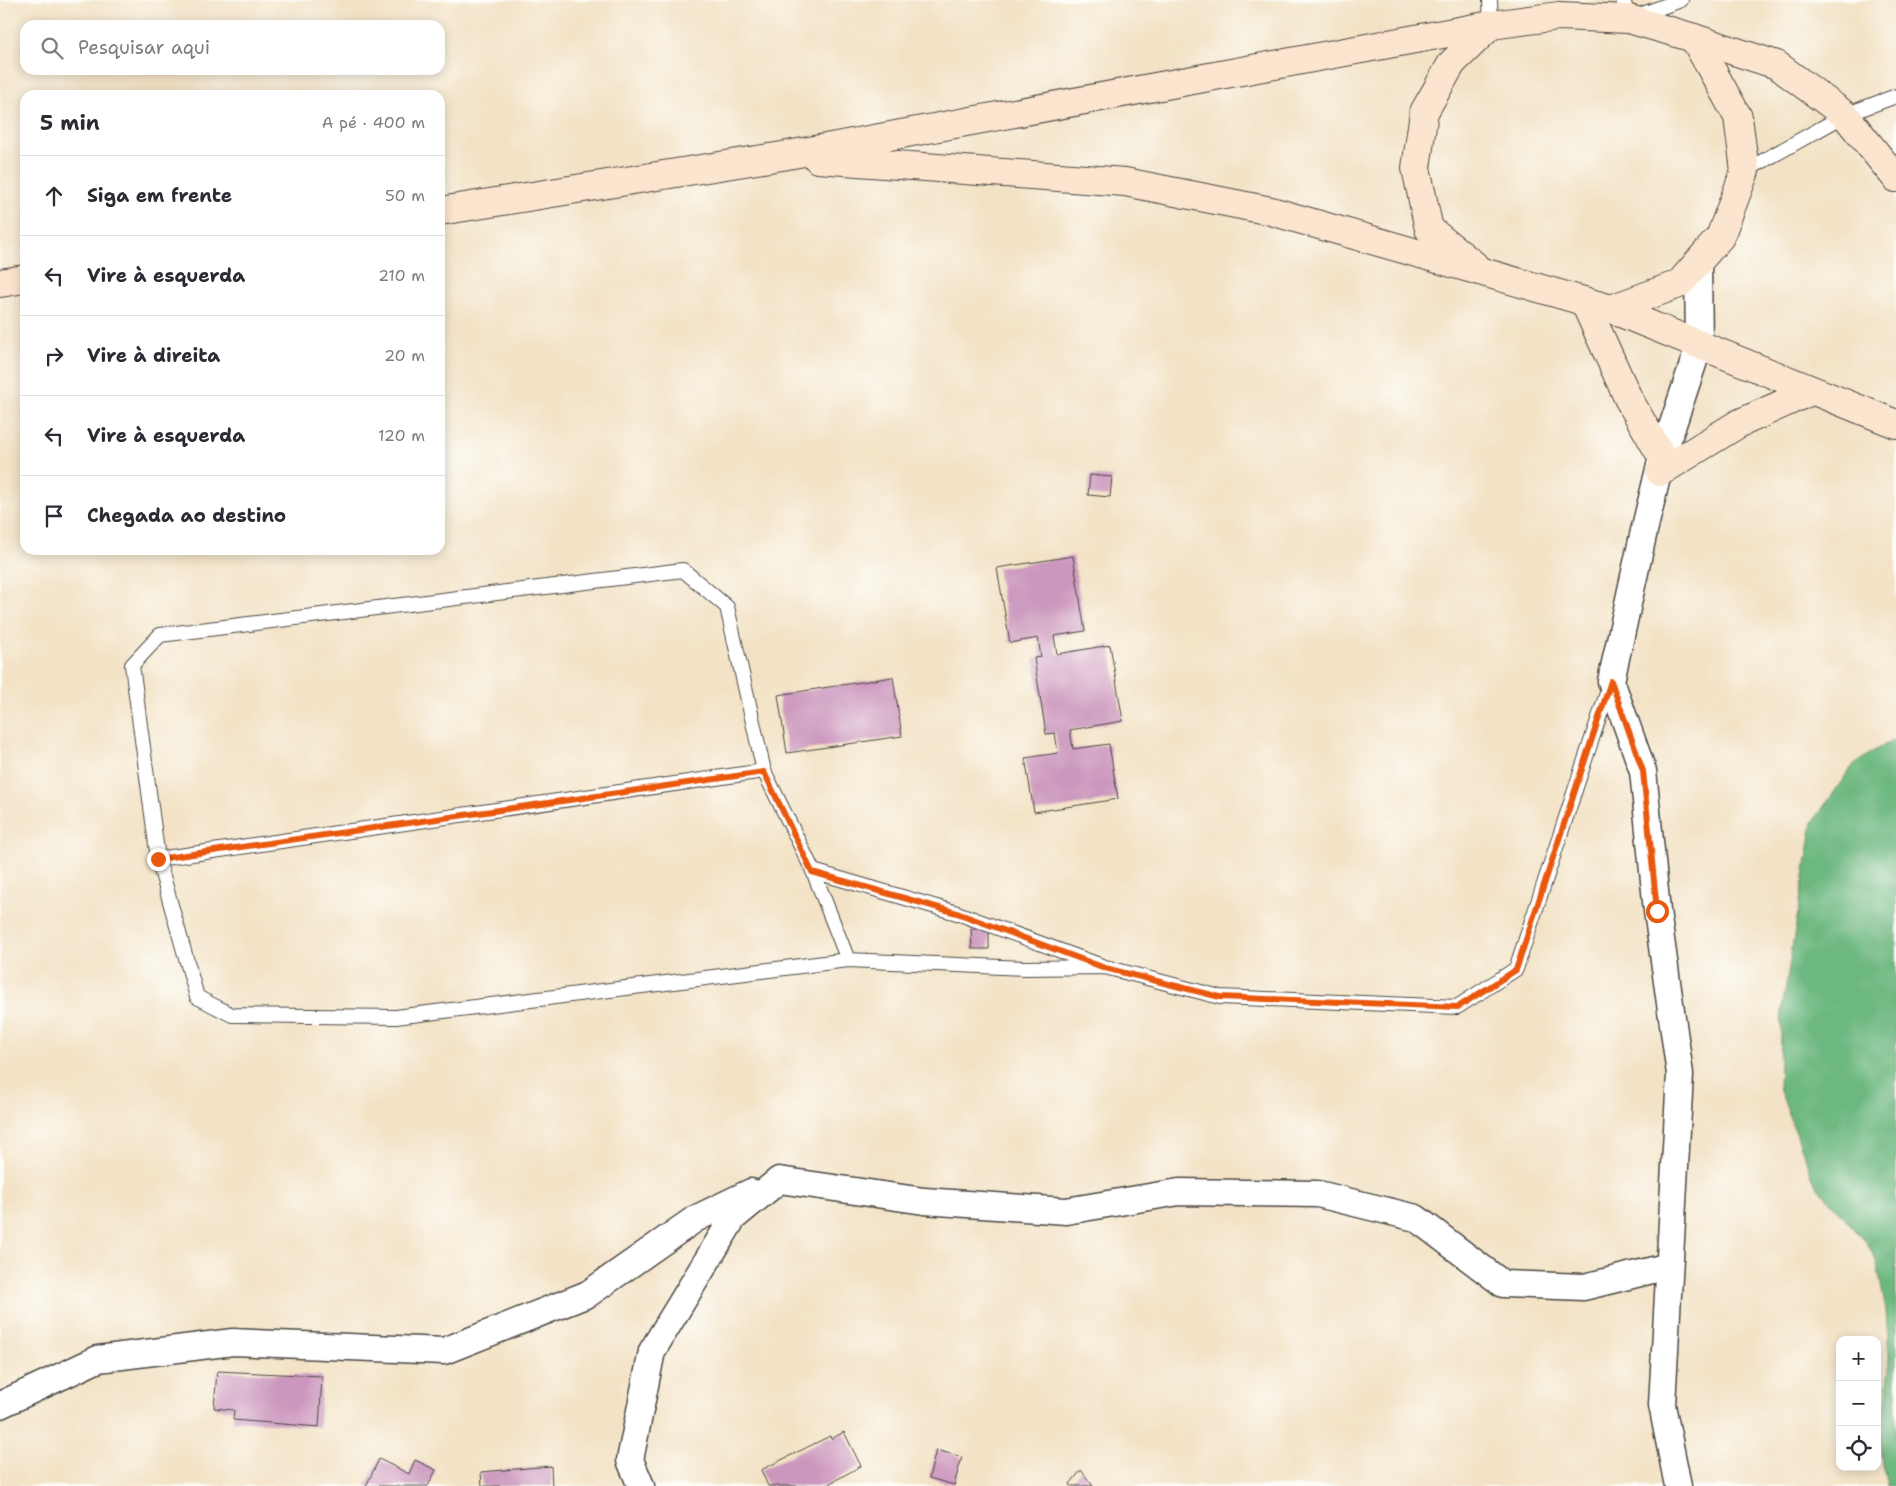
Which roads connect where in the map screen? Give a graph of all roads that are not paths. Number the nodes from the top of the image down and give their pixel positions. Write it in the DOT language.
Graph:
graph roads {
  1 [pos="1681,0"];
  2 [pos="1563,8"];
  3 [pos="1626,10"];
  4 [pos="1490,12"];
  5 [pos="1694,38"];
  6 [pos="1896,96"];
  7 [pos="1845,115"];
  8 [pos="782,156"];
  9 [pos="1745,171"];
  10 [pos="1896,178"];
  11 [pos="445,210"];
  12 [pos="1698,262"];
  13 [pos="1484,273"];
  14 [pos="20,280"];
  15 [pos="0,283"];
  16 [pos="1584,301"];
  17 [pos="1611,309"];
  18 [pos="1699,346"];
  19 [pos="1811,391"];
  20 [pos="1896,424"];
  21 [pos="1661,465"];
  22 [pos="1611,681"];
  23 [pos="764,772"];
  24 [pos="158,859"];
  25 [pos="812,872"];
  26 [pos="848,960"];
  27 [pos="1105,968"];
  28 [pos="779,1180"];
  29 [pos="1669,1266"];
  30 [pos="0,1405"];
  31 [pos="641,1486"];
  32 [pos="1678,1486"];
  1 -- 3 [label="lane"];
  2 -- 3 [label="main road"];
  2 -- 4 [label="main road"];
  3 -- 5 [label="main road"];
  4 -- 8 [label="main road"];
  4 -- 13 [label="main road"];
  5 -- 7 [label="main road"];
  5 -- 9 [label="main road"];
  6 -- 7 [label="lane"];
  7 -- 9 [label="lane"];
  7 -- 10 [label="main road"];
  8 -- 11 [label="main road"];
  8 -- 13 [label="main road"];
  9 -- 12 [label="main road"];
  12 -- 17 [label="main road"];
  12 -- 18 [label="street"];
  13 -- 16 [label="main road"];
  14 -- 15 [label="main road"];
  16 -- 17 [label="main road"];
  16 -- 21 [label="main road"];
  17 -- 18 [label="main road"];
  18 -- 19 [label="main road"];
  18 -- 21 [label="street"];
  19 -- 20 [label="main road"];
  19 -- 21 [label="main road"];
  21 -- 22 [label="street"];
  22 -- 27 [label="lane"];
  22 -- 29 [label="street"];
  23 -- 24 [label="lane"];
  23 -- 24 [label="lane"];
  23 -- 25 [label="lane"];
  24 -- 26 [label="lane"];
  25 -- 26 [label="lane"];
  25 -- 27 [label="lane"];
  26 -- 27 [label="lane"];
  28 -- 29 [label="street"];
  28 -- 30 [label="street"];
  28 -- 31 [label="street"];
  29 -- 32 [label="street"];
}
